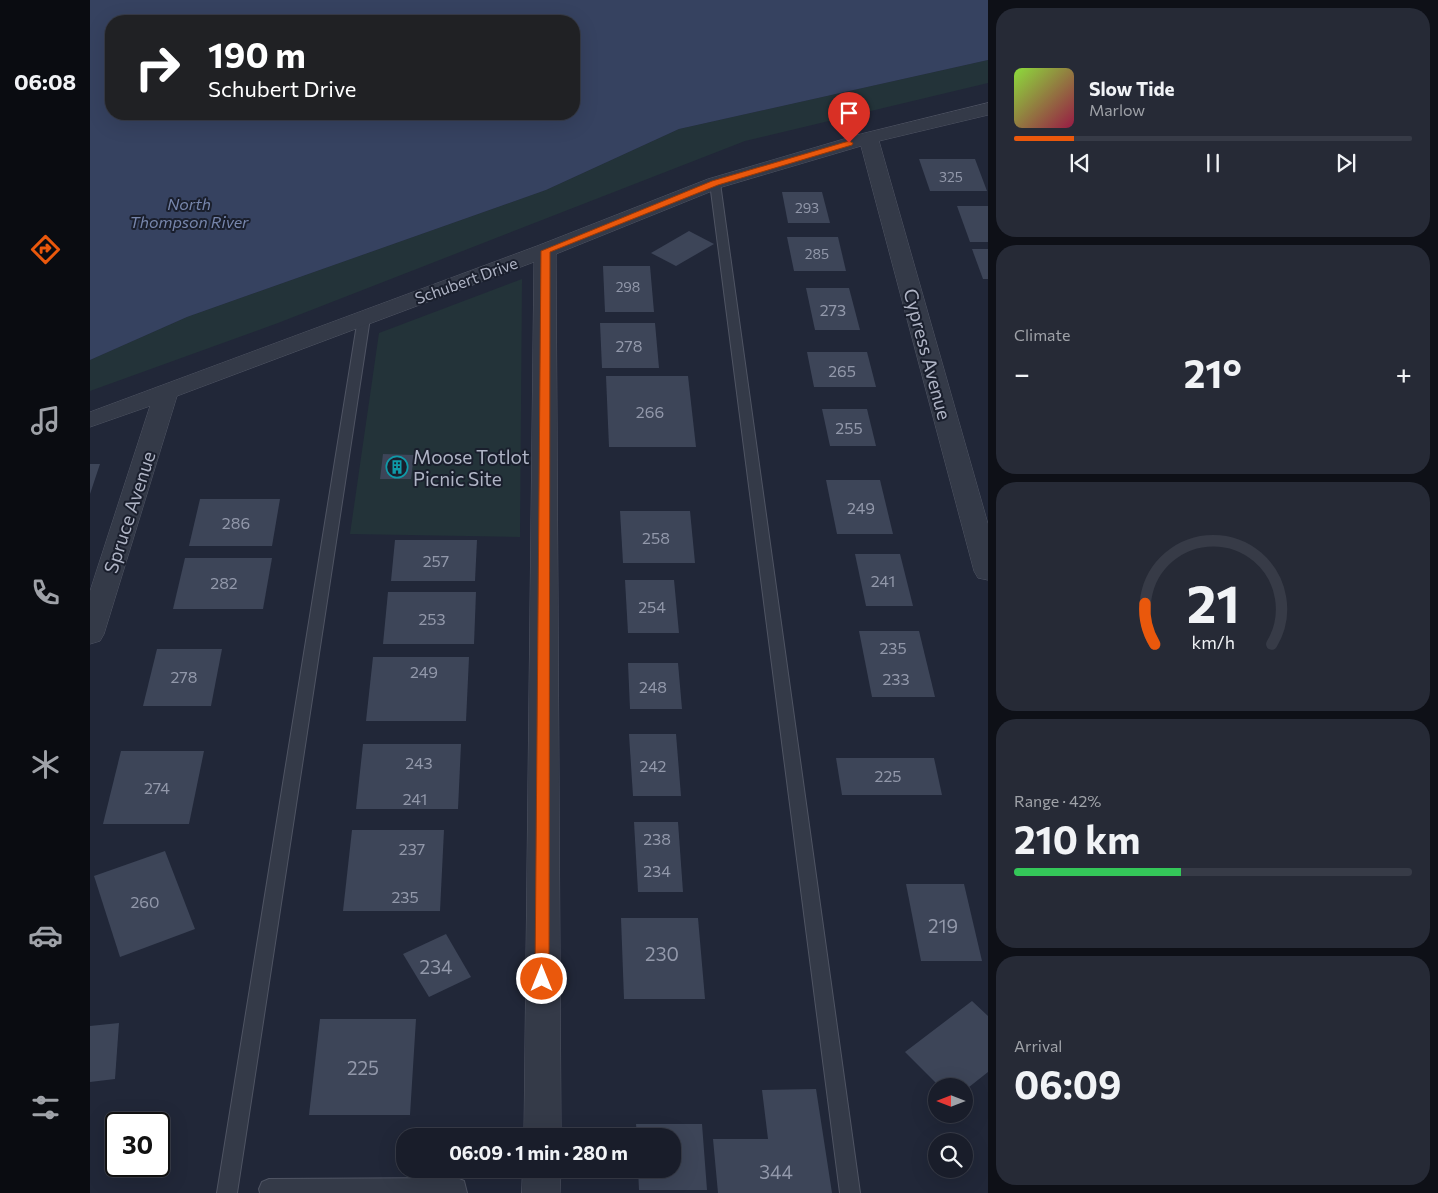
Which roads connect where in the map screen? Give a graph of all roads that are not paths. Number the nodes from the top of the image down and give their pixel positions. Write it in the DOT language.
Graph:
graph roads {
  1 [pos="988,109"];
  2 [pos="966,114"];
  3 [pos="988,118"];
  4 [pos="868,138"];
  5 [pos="715,183"];
  6 [pos="545,251"];
  7 [pos="364,318"];
  8 [pos="167,391"];
  9 [pos="90,420"];
  10 [pos="988,571"];
  11 [pos="90,634"];
  12 [pos="542,1128"];
  13 [pos="542,1178"];
  14 [pos="269,1189"];
  15 [pos="227,1193"];
  16 [pos="457,1193"];
  17 [pos="542,1193"];
  18 [pos="850,1193"];
  1 -- 2 [label="street, Schubert Drive"];
  2 -- 3 [label="street"];
  2 -- 4 [label="street, Schubert Drive"];
  4 -- 5 [label="street, Schubert Drive"];
  4 -- 10 [label="street, Cypress Avenue"];
  5 -- 6 [label="street, Schubert Drive"];
  5 -- 18 [label="lane"];
  6 -- 7 [label="street, Schubert Drive"];
  6 -- 12 [label="street"];
  7 -- 8 [label="street, Schubert Drive"];
  7 -- 15 [label="lane"];
  8 -- 9 [label="street, Schubert Drive"];
  8 -- 11 [label="street, Spruce Avenue"];
  13 -- 17 [label="street"];
  14 -- 16 [label="lane"];
}
